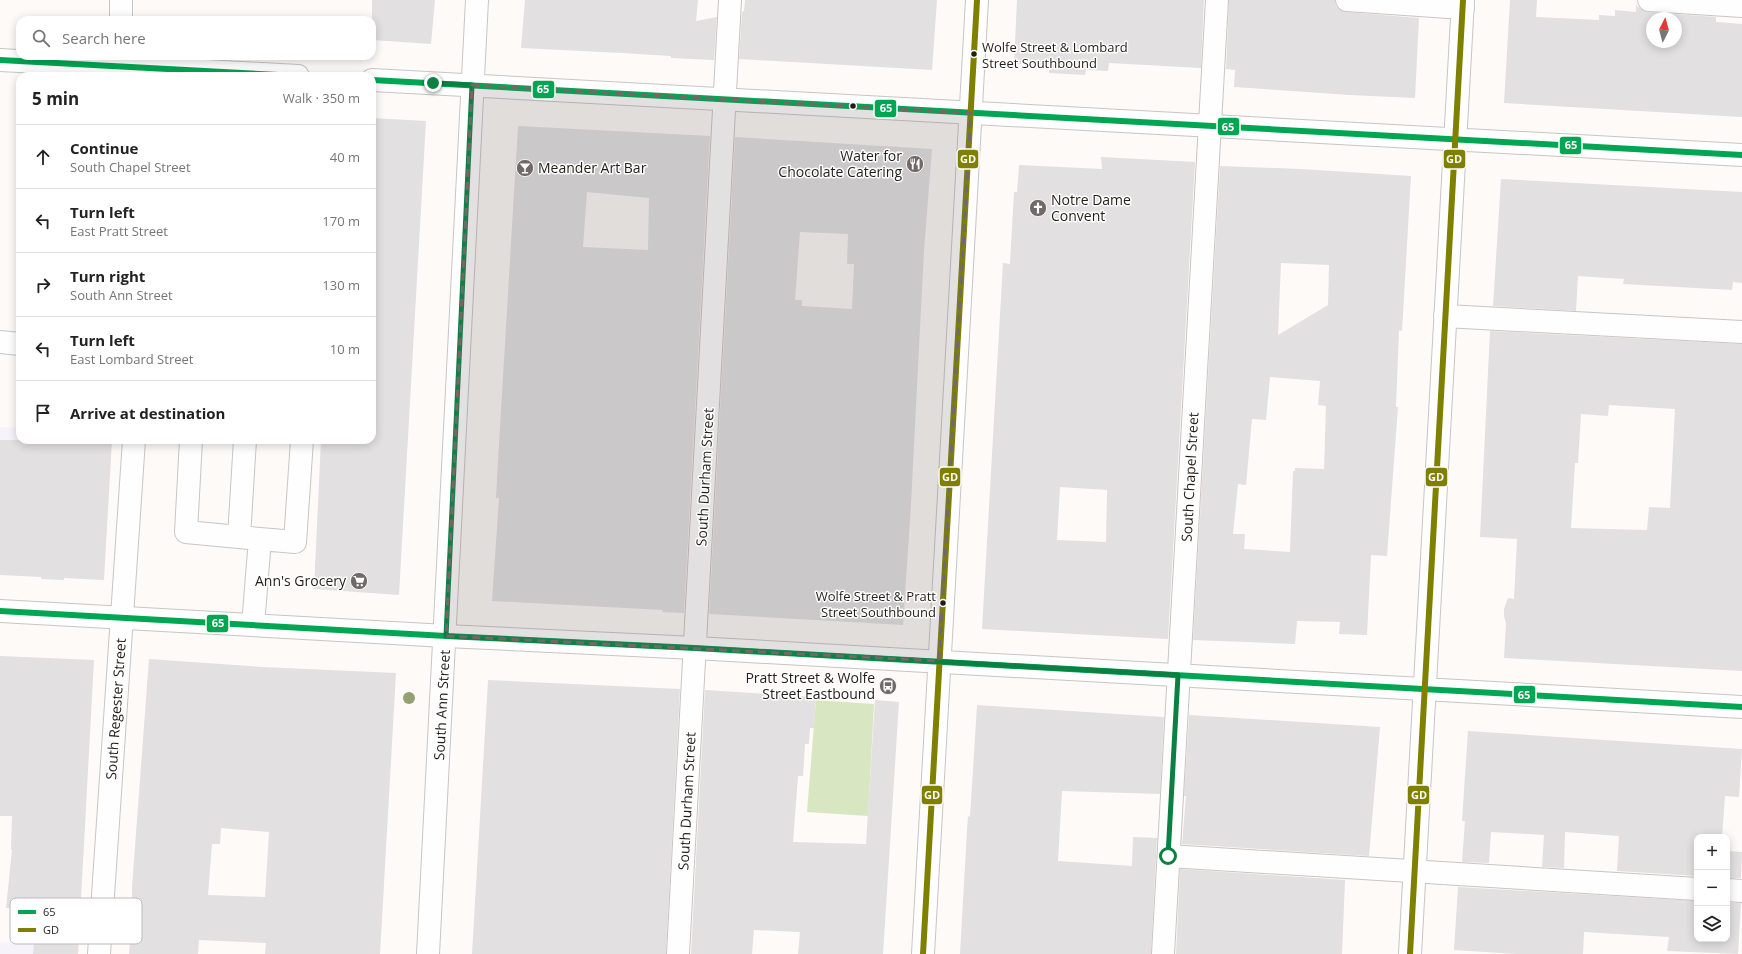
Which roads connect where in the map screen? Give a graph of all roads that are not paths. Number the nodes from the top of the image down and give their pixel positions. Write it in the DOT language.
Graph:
graph roads {
  1 [pos="122,0"];
  2 [pos="477,0"];
  3 [pos="730,0"];
  4 [pos="977,0"];
  5 [pos="1217,0"];
  6 [pos="1347,0"];
  7 [pos="1649,0"];
  8 [pos="1655,0"];
  9 [pos="1463,4"];
  10 [pos="1742,6"];
  11 [pos="120,16"];
  12 [pos="0,60"];
  13 [pos="138,66"];
  14 [pos="234,72"];
  15 [pos="376,80"];
  16 [pos="472,85"];
  17 [pos="725,99"];
  18 [pos="971,113"];
  19 [pos="1210,126"];
  20 [pos="1455,139"];
  21 [pos="1742,155"];
  22 [pos="1446,316"];
  23 [pos="1742,332"];
  24 [pos="0,342"];
  25 [pos="16,344"];
  26 [pos="134,444"];
  27 [pos="191,444"];
  28 [pos="245,444"];
  29 [pos="302,444"];
  30 [pos="250,538"];
  31 [pos="0,611"];
  32 [pos="122,618"];
  33 [pos="253,625"];
  34 [pos="446,636"];
  35 [pos="695,648"];
  36 [pos="939,661"];
  37 [pos="1178,675"];
  38 [pos="1425,690"];
  39 [pos="1742,707"];
  40 [pos="1168,856"];
  41 [pos="1415,872"];
  42 [pos="1694,889"];
  43 [pos="1730,890"];
  44 [pos="1742,891"];
  45 [pos="103,898"];
  46 [pos="100,944"];
  47 [pos="99,954"];
  48 [pos="428,954"];
  49 [pos="678,954"];
  50 [pos="923,954"];
  51 [pos="1162,954"];
  52 [pos="1410,954"];
  1 -- 11 [label="main road"];
  2 -- 16 [label="main road, South Ann Street"];
  3 -- 17 [label="main road, South Durham Street"];
  4 -- 18 [label="main road"];
  5 -- 19 [label="main road, South Chapel Street"];
  6 -- 9 [label="main road"];
  7 -- 8 [label="main road"];
  8 -- 10 [label="main road"];
  9 -- 20 [label="main road"];
  12 -- 13 [label="main road"];
  13 -- 14 [label="main road"];
  15 -- 16 [label="main road"];
  16 -- 17 [label="main road"];
  16 -- 34 [label="main road, South Ann Street"];
  17 -- 18 [label="main road"];
  17 -- 35 [label="main road, South Durham Street"];
  18 -- 19 [label="main road"];
  18 -- 36 [label="main road"];
  19 -- 20 [label="main road"];
  19 -- 37 [label="main road, South Chapel Street"];
  20 -- 21 [label="main road"];
  20 -- 22 [label="main road"];
  22 -- 23 [label="main road"];
  22 -- 38 [label="main road"];
  24 -- 25 [label="main road"];
  26 -- 32 [label="main road, South Regester Street"];
  27 -- 30 [label="main road"];
  28 -- 30 [label="main road"];
  29 -- 30 [label="main road"];
  30 -- 33 [label="main road"];
  31 -- 32 [label="main road"];
  32 -- 33 [label="main road"];
  32 -- 45 [label="main road, South Regester Street"];
  33 -- 34 [label="main road"];
  34 -- 35 [label="main road"];
  34 -- 48 [label="main road, South Ann Street"];
  35 -- 36 [label="main road"];
  35 -- 49 [label="main road, South Durham Street"];
  36 -- 37 [label="main road"];
  36 -- 50 [label="main road"];
  37 -- 38 [label="main road"];
  37 -- 40 [label="main road, South Chapel Street"];
  38 -- 39 [label="main road"];
  38 -- 41 [label="main road"];
  40 -- 41 [label="main road"];
  40 -- 51 [label="main road, South Chapel Street"];
  41 -- 42 [label="main road"];
  41 -- 52 [label="main road"];
  43 -- 44 [label="main road"];
  46 -- 47 [label="main road, South Regester Street"];
}
